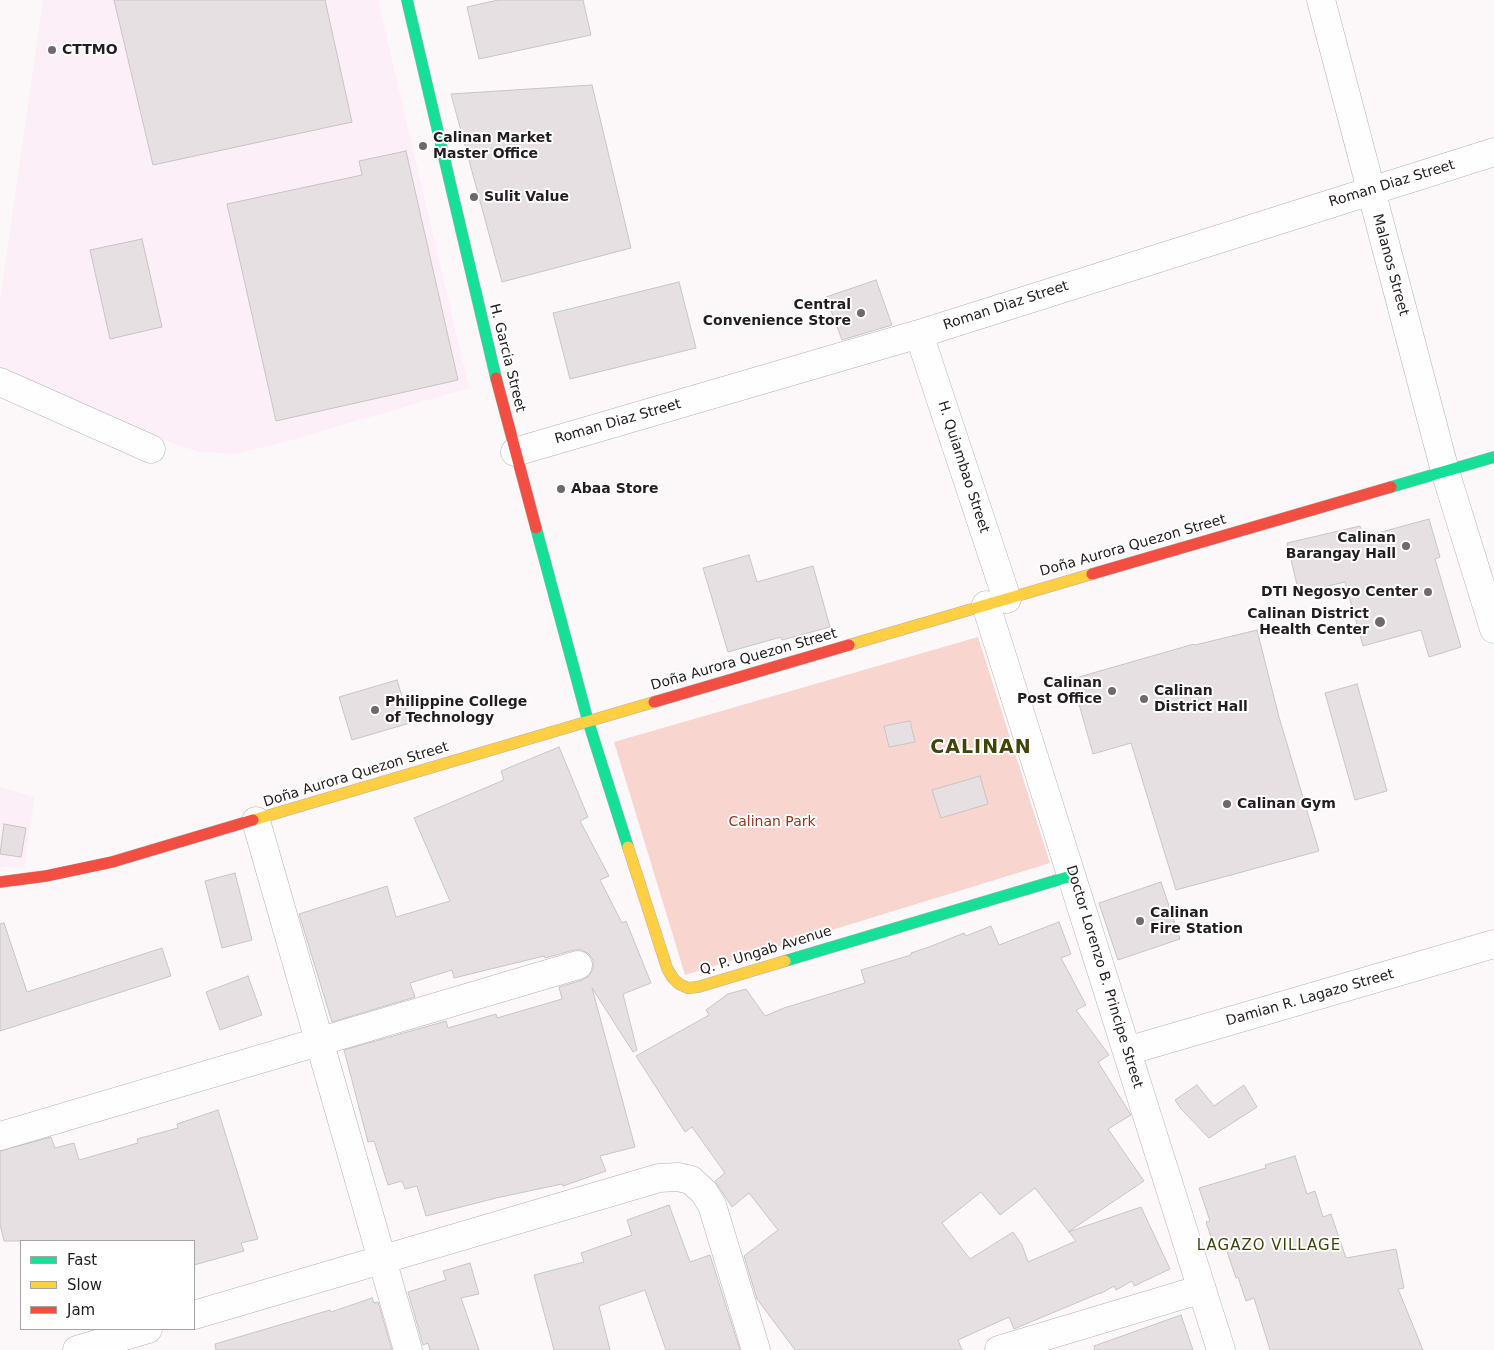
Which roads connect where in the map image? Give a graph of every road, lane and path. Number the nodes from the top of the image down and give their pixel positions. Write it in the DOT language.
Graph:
graph roads {
  1 [pos="407,0"];
  2 [pos="1321,0"];
  3 [pos="1494,152"];
  4 [pos="1371,191"];
  5 [pos="919,334"];
  6 [pos="0,382"];
  7 [pos="151,449"];
  8 [pos="515,452"];
  9 [pos="1494,457"];
  10 [pos="1445,471"];
  11 [pos="996,602"];
  12 [pos="1494,629"];
  13 [pos="588,721"];
  14 [pos="256,821"];
  15 [pos="1072,876"];
  16 [pos="0,882"];
  17 [pos="1494,944"];
  18 [pos="578,965"];
  19 [pos="319,1042"];
  20 [pos="1127,1051"];
  21 [pos="0,1136"];
  22 [pos="382,1260"];
  23 [pos="1202,1289"];
  24 [pos="195,1315"];
  25 [pos="145,1330"];
  26 [pos="76,1350"];
  27 [pos="408,1350"];
  28 [pos="756,1350"];
  29 [pos="999,1350"];
  30 [pos="1221,1350"];
  1 -- 8 [label="street, H. Garcia Street"];
  2 -- 4 [label="street, Malanos Street"];
  3 -- 4 [label="street, Roman Diaz Street"];
  4 -- 5 [label="street, Roman Diaz Street"];
  4 -- 10 [label="street, Malanos Street"];
  5 -- 8 [label="street, Roman Diaz Street"];
  5 -- 11 [label="street, H. Quiambao Street"];
  6 -- 7 [label="street"];
  8 -- 13 [label="street, H. Garcia Street"];
  9 -- 10 [label="street, Doña Aurora Quezon Street"];
  10 -- 11 [label="street, Doña Aurora Quezon Street"];
  10 -- 12 [label="street, Malanos Street"];
  11 -- 13 [label="street, Doña Aurora Quezon Street"];
  11 -- 15 [label="street, Doctor Lorenzo B. Principe Street"];
  13 -- 14 [label="street, Doña Aurora Quezon Street"];
  13 -- 15 [label="street, Q. P. Ungab Avenue"];
  14 -- 16 [label="street, Doña Aurora Quezon Street"];
  14 -- 19 [label="street"];
  15 -- 20 [label="street, Doctor Lorenzo B. Principe Street"];
  17 -- 20 [label="street, Damian R. Lagazo Street"];
  18 -- 19 [label="street"];
  19 -- 21 [label="street"];
  19 -- 22 [label="street"];
  20 -- 23 [label="street, Doctor Lorenzo B. Principe Street"];
  22 -- 24 [label="street"];
  22 -- 27 [label="street"];
  22 -- 28 [label="street"];
  23 -- 29 [label="street"];
  23 -- 30 [label="street, Doctor Lorenzo B. Principe Street"];
  25 -- 26 [label="street"];
}
